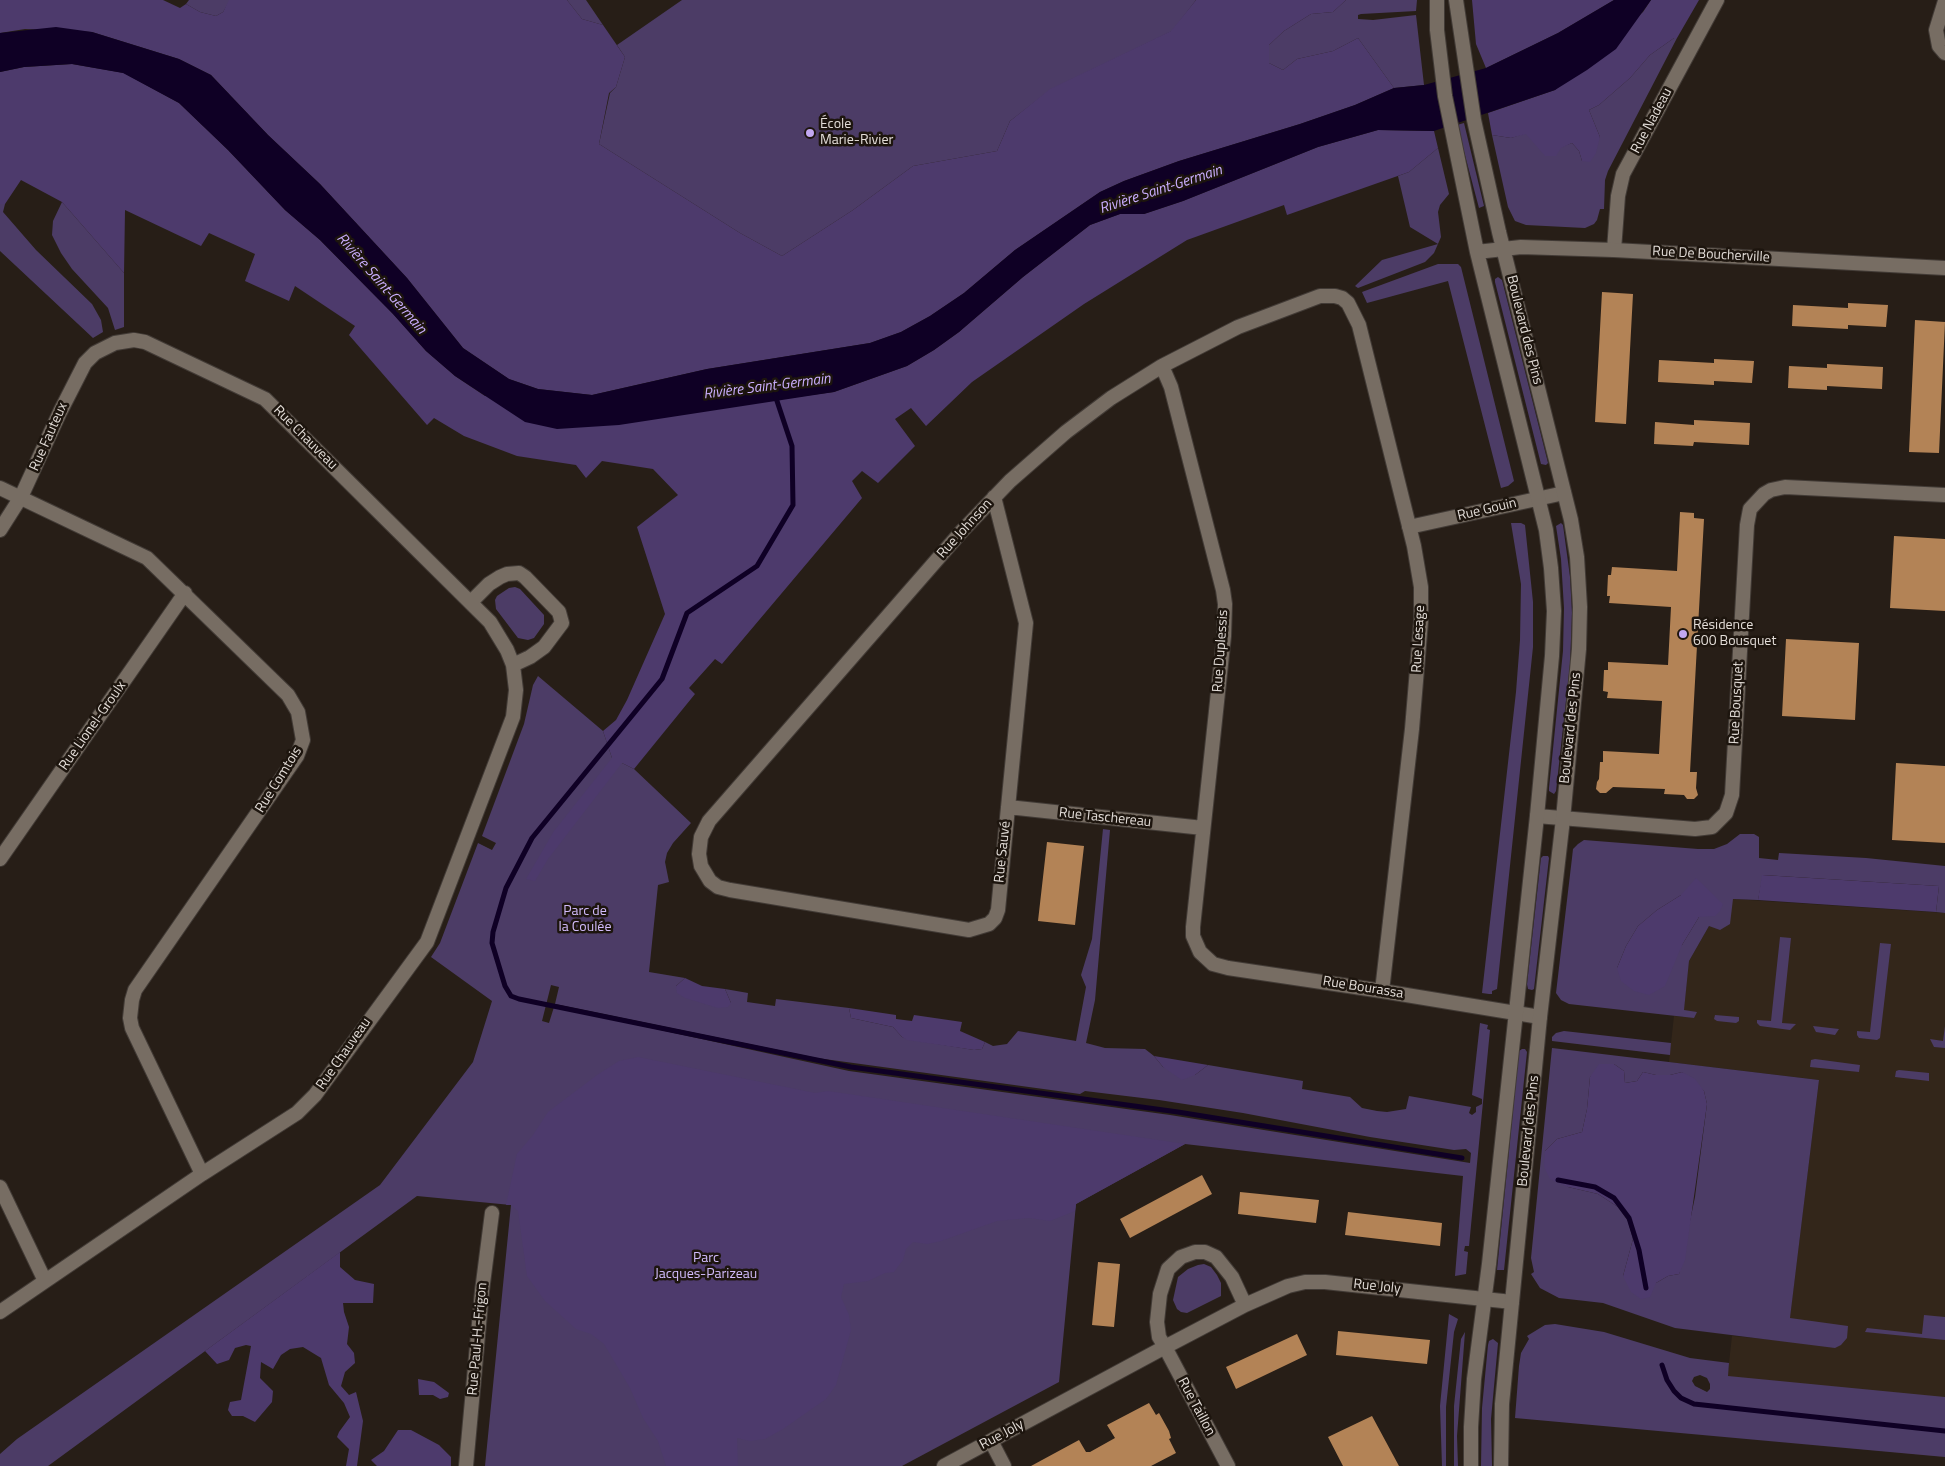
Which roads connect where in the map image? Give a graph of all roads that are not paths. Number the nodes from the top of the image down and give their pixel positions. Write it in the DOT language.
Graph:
graph roads {
  1 [pos="1437,0"];
  2 [pos="1456,0"];
  3 [pos="1717,0"];
  4 [pos="1945,1"];
  5 [pos="1945,53"];
  6 [pos="1504,249"];
  7 [pos="1614,250"];
  8 [pos="1477,252"];
  9 [pos="1945,268"];
  10 [pos="1342,298"];
  11 [pos="102,349"];
  12 [pos="1162,366"];
  13 [pos="0,488"];
  14 [pos="1564,493"];
  15 [pos="1945,495"];
  16 [pos="21,497"];
  17 [pos="994,497"];
  18 [pos="1539,498"];
  19 [pos="1409,527"];
  20 [pos="0,530"];
  21 [pos="185,593"];
  22 [pos="471,602"];
  23 [pos="512,665"];
  24 [pos="1008,807"];
  25 [pos="1537,816"];
  26 [pos="1563,819"];
  27 [pos="1203,828"];
  28 [pos="0,859"];
  29 [pos="710,880"];
  30 [pos="1195,944"];
  31 [pos="1382,991"];
  32 [pos="1515,1013"];
  33 [pos="1540,1018"];
  34 [pos="202,1174"];
  35 [pos="0,1187"];
  36 [pos="492,1213"];
  37 [pos="45,1281"];
  38 [pos="1484,1299"];
  39 [pos="1512,1302"];
  40 [pos="1245,1305"];
  41 [pos="0,1312"];
  42 [pos="1165,1348"];
  43 [pos="991,1441"];
  44 [pos="466,1466"];
  45 [pos="944,1466"];
  46 [pos="1004,1466"];
  47 [pos="1228,1466"];
  48 [pos="1471,1466"];
  49 [pos="1501,1466"];
  1 -- 8 [label="street, Boulevard des Pins"];
  2 -- 6 [label="street, Boulevard des Pins"];
  3 -- 7 [label="street, Rue Nadeau"];
  4 -- 5 [label="street"];
  6 -- 7 [label="street, Rue De Boucherville"];
  6 -- 8 [label="street, Rue De Boucherville"];
  6 -- 14 [label="street, Boulevard des Pins"];
  7 -- 9 [label="street, Rue De Boucherville"];
  8 -- 18 [label="street, Boulevard des Pins"];
  10 -- 12 [label="street, Rue Johnson"];
  10 -- 19 [label="street, Rue Lesage"];
  11 -- 16 [label="street, Rue Fauteux"];
  11 -- 22 [label="street, Rue Chauveau"];
  12 -- 17 [label="street, Rue Johnson"];
  12 -- 27 [label="street, Rue Duplessis"];
  13 -- 16 [label="street, Rue Comtois"];
  14 -- 18 [label="street, Rue Gouin"];
  14 -- 26 [label="street, Boulevard des Pins"];
  15 -- 26 [label="street, Rue Bousquet"];
  16 -- 20 [label="street, Rue Fauteux"];
  16 -- 21 [label="street, Rue Comtois"];
  17 -- 24 [label="street, Rue Sauvé"];
  17 -- 29 [label="street, Rue Johnson"];
  18 -- 19 [label="street, Rue Gouin"];
  18 -- 25 [label="street, Boulevard des Pins"];
  19 -- 31 [label="street, Rue Lesage"];
  21 -- 28 [label="street, Rue Lionel-Groulx"];
  21 -- 34 [label="street, Rue Comtois"];
  22 -- 23 [label="street, Rue Chauveau"];
  22 -- 23 [label="street"];
  23 -- 34 [label="street, Rue Chauveau"];
  24 -- 27 [label="street, Rue Taschereau"];
  24 -- 29 [label="street, Rue Sauvé"];
  25 -- 26 [label="street, Rue Bousquet"];
  25 -- 32 [label="street, Boulevard des Pins"];
  26 -- 33 [label="street, Boulevard des Pins"];
  27 -- 30 [label="street, Rue Duplessis"];
  30 -- 31 [label="street, Rue Bourassa"];
  31 -- 32 [label="street, Rue Bourassa"];
  32 -- 33 [label="street, Rue Bourassa"];
  32 -- 38 [label="street, Boulevard des Pins"];
  33 -- 39 [label="street, Boulevard des Pins"];
  34 -- 37 [label="street, Rue Chauveau"];
  35 -- 37 [label="street"];
  36 -- 44 [label="street, Rue Paul-H.-Frigon"];
  37 -- 41 [label="street, Rue Chauveau"];
  38 -- 39 [label="street, Rue Joly"];
  38 -- 40 [label="street, Rue Joly"];
  38 -- 48 [label="street, Boulevard des Pins"];
  39 -- 49 [label="street, Boulevard des Pins"];
  40 -- 42 [label="street, Rue Joly"];
  40 -- 42 [label="street"];
  42 -- 43 [label="street, Rue Joly"];
  42 -- 47 [label="street, Rue Taillon"];
  43 -- 45 [label="street, Rue Joly"];
  43 -- 46 [label="street"];
}
